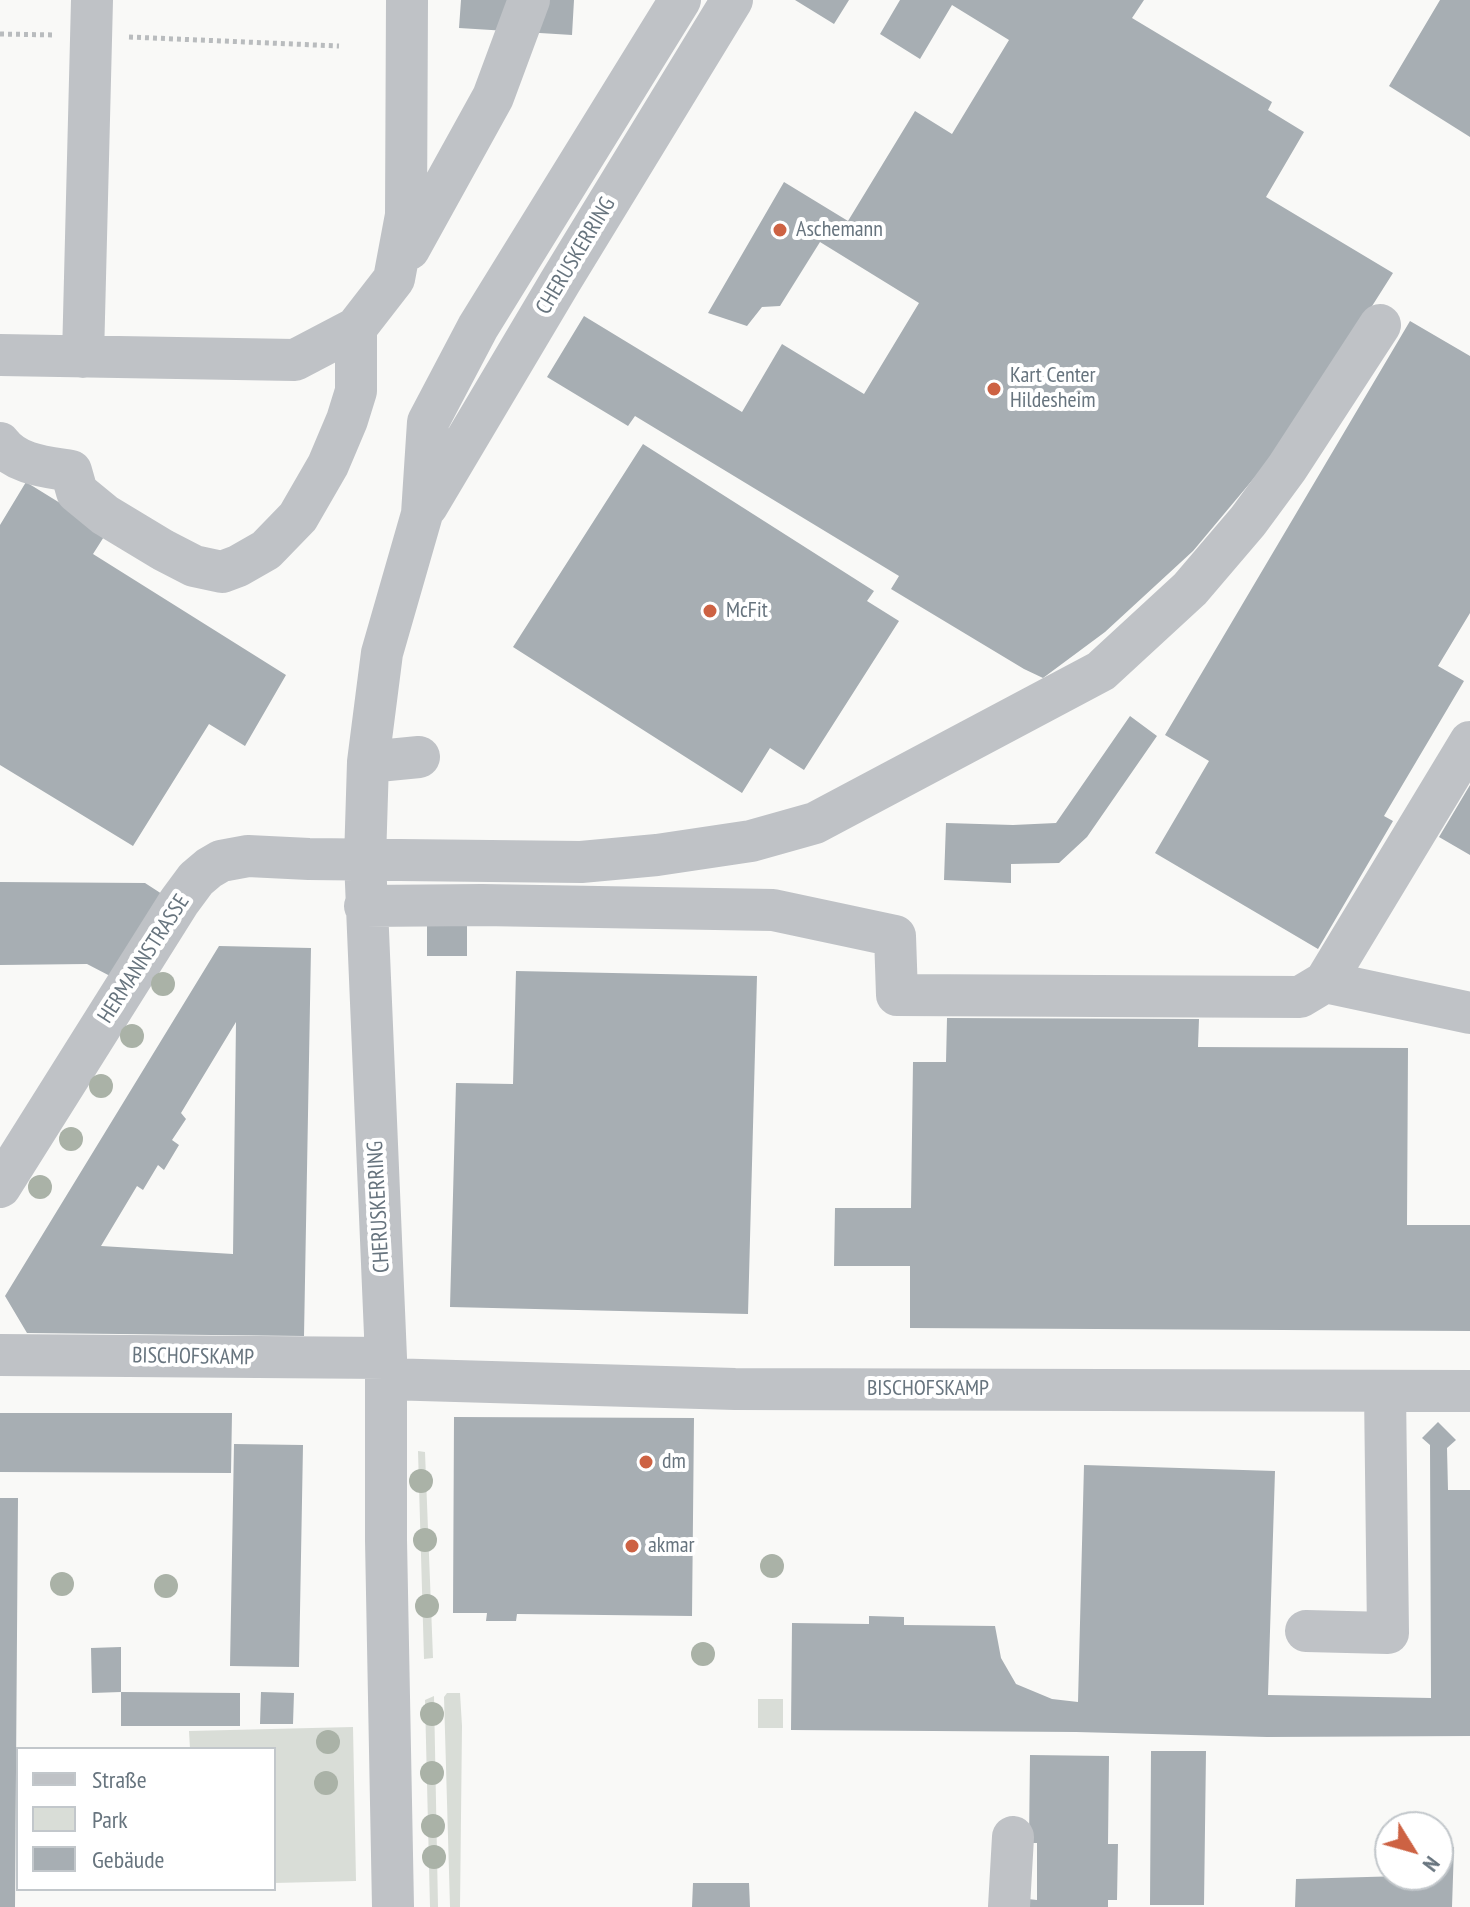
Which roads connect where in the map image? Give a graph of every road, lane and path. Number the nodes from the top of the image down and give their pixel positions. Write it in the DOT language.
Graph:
graph roads {
  1 [pos="407,0"];
  2 [pos="529,0"];
  3 [pos="680,0"];
  4 [pos="732,0"];
  5 [pos="92,17"];
  6 [pos="0,34"];
  7 [pos="339,46"];
  8 [pos="394,279"];
  9 [pos="1380,325"];
  10 [pos="356,328"];
  11 [pos="0,355"];
  12 [pos="83,357"];
  13 [pos="0,443"];
  14 [pos="422,514"];
  15 [pos="1470,742"];
  16 [pos="419,757"];
  17 [pos="368,762"];
  18 [pos="365,860"];
  19 [pos="365,906"];
  20 [pos="1325,982"];
  21 [pos="1470,1013"];
  22 [pos="0,1187"];
  23 [pos="0,1355"];
  24 [pos="386,1368"];
  25 [pos="1385,1391"];
  26 [pos="1470,1391"];
  27 [pos="1306,1631"];
  28 [pos="1013,1837"];
  29 [pos="393,1907"];
  30 [pos="1009,1907"];
  1 -- 8 [label="street"];
  2 -- 8 [label="street"];
  3 -- 14 [label="street, CHERUSKERRING"];
  4 -- 14 [label="street, CHERUSKERRING"];
  5 -- 6 [label="path"];
  5 -- 7 [label="path"];
  5 -- 12 [label="street"];
  8 -- 10 [label="street"];
  9 -- 18 [label="street, HERMANNSTRASSE"];
  10 -- 12 [label="street"];
  10 -- 13 [label="street"];
  11 -- 12 [label="street"];
  14 -- 17 [label="street, CHERUSKERRING"];
  15 -- 20 [label="street"];
  16 -- 17 [label="street"];
  17 -- 18 [label="street, CHERUSKERRING"];
  18 -- 19 [label="street, CHERUSKERRING"];
  18 -- 22 [label="street, HERMANNSTRASSE"];
  19 -- 20 [label="street"];
  19 -- 24 [label="street, CHERUSKERRING"];
  20 -- 21 [label="street"];
  23 -- 24 [label="street, BISCHOFSKAMP"];
  24 -- 25 [label="street, BISCHOFSKAMP"];
  24 -- 29 [label="street, CHERUSKERRING"];
  25 -- 26 [label="street, BISCHOFSKAMP"];
  25 -- 27 [label="street"];
  28 -- 30 [label="street"];
}
